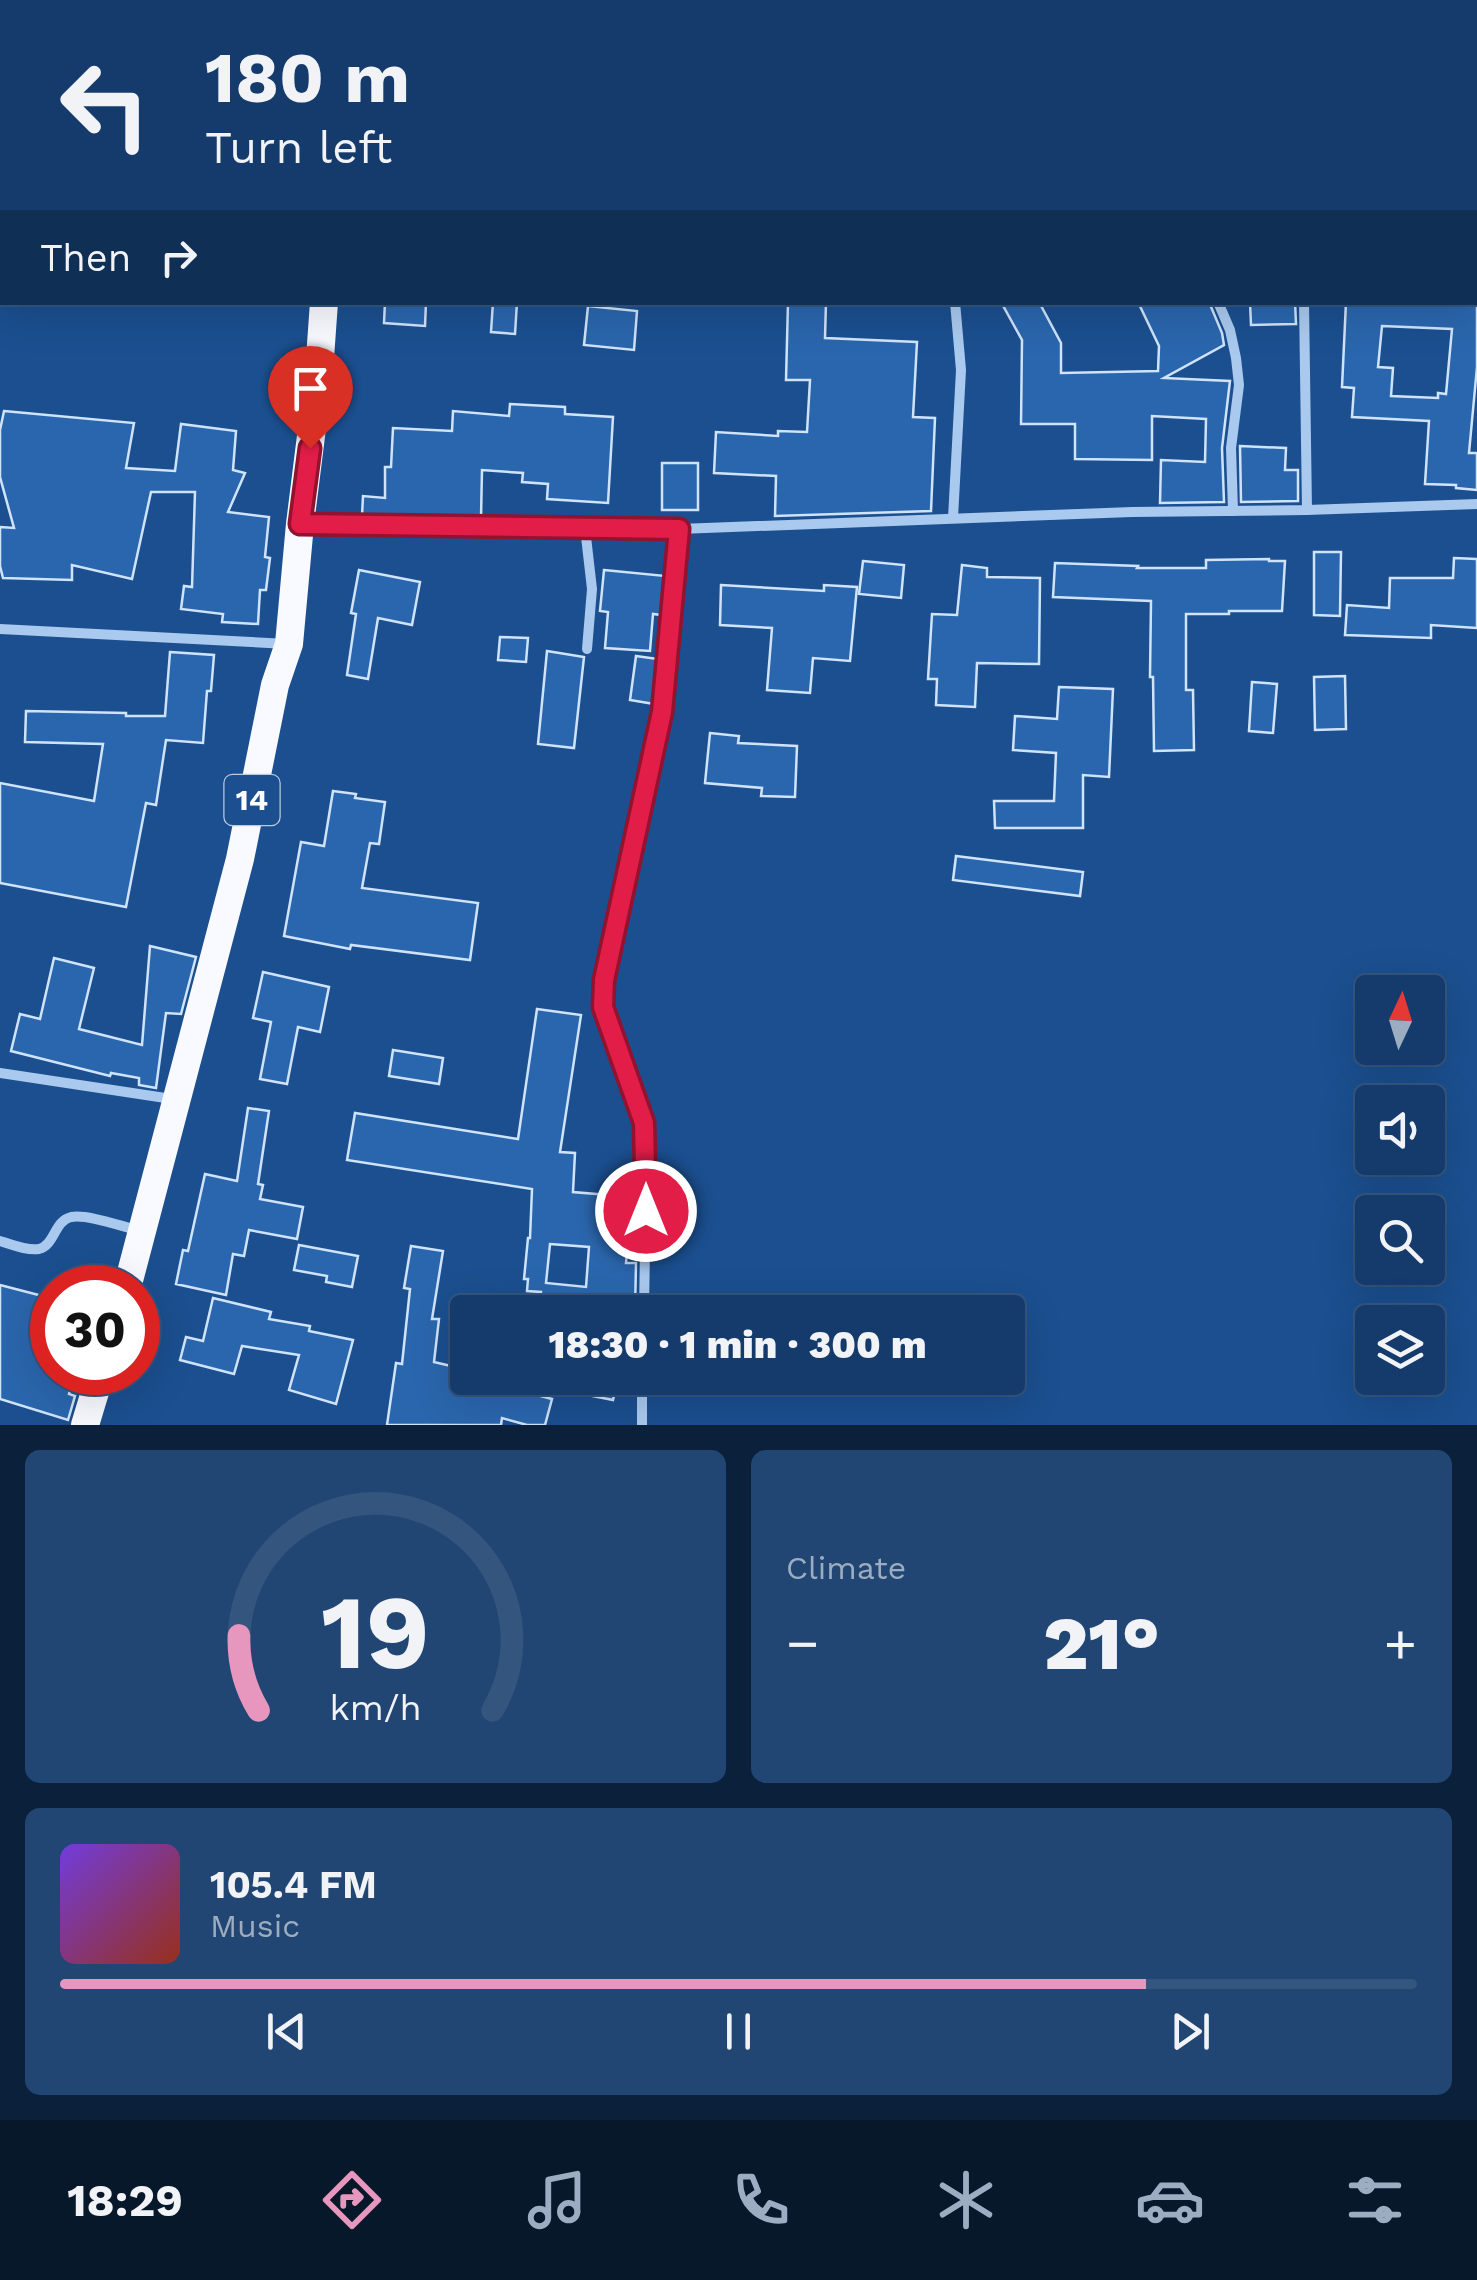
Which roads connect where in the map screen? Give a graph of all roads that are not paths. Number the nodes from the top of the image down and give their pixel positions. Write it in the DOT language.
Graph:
graph roads {
  1 [pos="324,305"];
  2 [pos="956,305"];
  3 [pos="1219,305"];
  4 [pos="1304,305"];
  5 [pos="1477,504"];
  6 [pos="1307,510"];
  7 [pos="1233,511"];
  8 [pos="954,518"];
  9 [pos="300,524"];
  10 [pos="585,528"];
  11 [pos="679,529"];
  12 [pos="0,629"];
  13 [pos="288,644"];
  14 [pos="587,648"];
  15 [pos="0,1074"];
  16 [pos="178,1100"];
  17 [pos="142,1232"];
  18 [pos="0,1241"];
  19 [pos="133,1265"];
  20 [pos="644,1295"];
  21 [pos="94,1395"];
  22 [pos="642,1395"];
  23 [pos="85,1425"];
  24 [pos="642,1425"];
  1 -- 9 [label="highway, 14"];
  2 -- 8 [label="street"];
  3 -- 7 [label="street"];
  4 -- 6 [label="street"];
  5 -- 6 [label="street"];
  6 -- 7 [label="street"];
  7 -- 8 [label="street"];
  8 -- 11 [label="street"];
  9 -- 10 [label="street"];
  9 -- 13 [label="highway, 14"];
  10 -- 11 [label="street"];
  10 -- 14 [label="street"];
  11 -- 20 [label="street"];
  12 -- 13 [label="street"];
  13 -- 16 [label="highway, 14"];
  15 -- 16 [label="street"];
  16 -- 17 [label="highway, 14"];
  17 -- 18 [label="street"];
  17 -- 19 [label="highway, 14"];
  21 -- 23 [label="highway"];
  22 -- 24 [label="street"];
}
